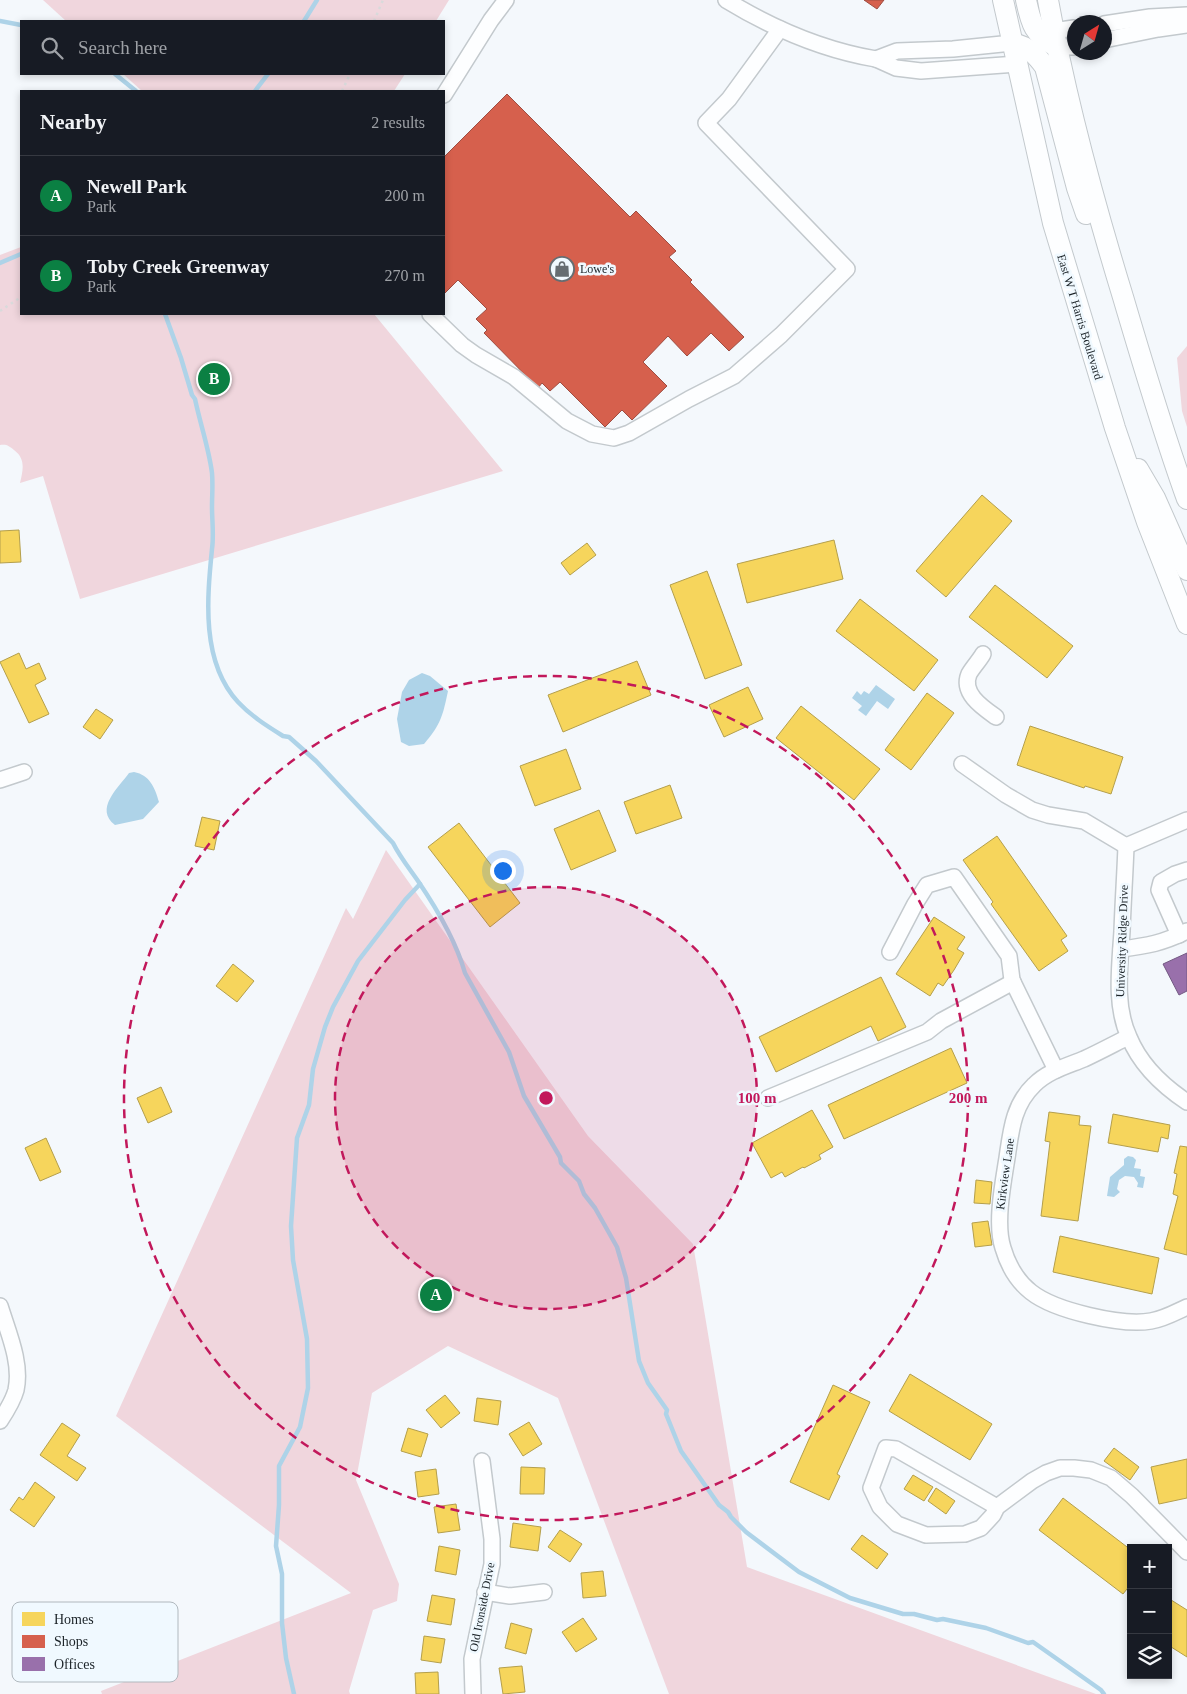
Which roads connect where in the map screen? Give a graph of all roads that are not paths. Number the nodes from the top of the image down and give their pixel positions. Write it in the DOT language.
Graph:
graph roads {
  1 [pos="506,0"];
  2 [pos="726,0"];
  3 [pos="1003,0"];
  4 [pos="1026,0"];
  5 [pos="1048,0"];
  6 [pos="1187,15"];
  7 [pos="1112,23"];
  8 [pos="1187,26"];
  9 [pos="780,29"];
  10 [pos="1112,38"];
  11 [pos="1062,42"];
  12 [pos="1012,44"];
  13 [pos="876,59"];
  14 [pos="1017,64"];
  15 [pos="445,93"];
  16 [pos="1114,267"];
  17 [pos="431,315"];
  18 [pos="1115,428"];
  19 [pos="1187,499"];
  20 [pos="1187,570"];
  21 [pos="1187,624"];
  22 [pos="983,654"];
  23 [pos="996,717"];
  24 [pos="962,764"];
  25 [pos="24,772"];
  26 [pos="0,780"];
  27 [pos="1187,820"];
  28 [pos="1126,846"];
  29 [pos="1187,870"];
  30 [pos="1183,933"];
  31 [pos="1121,949"];
  32 [pos="890,952"];
  33 [pos="1013,982"];
  34 [pos="1128,1037"];
  35 [pos="1056,1070"];
  36 [pos="768,1098"];
  37 [pos="1187,1102"];
  38 [pos="0,1306"];
  39 [pos="1187,1307"];
  40 [pos="0,1421"];
  41 [pos="482,1461"];
  42 [pos="997,1507"];
  43 [pos="1187,1551"];
  44 [pos="485,1592"];
  45 [pos="544,1592"];
  46 [pos="473,1694"];
  1 -- 15 [label="street"];
  2 -- 9 [label="street"];
  3 -- 12 [label="main road, East W T Harris Boulevard"];
  4 -- 11 [label="main road"];
  5 -- 11 [label="main road"];
  6 -- 7 [label="street"];
  8 -- 10 [label="street"];
  9 -- 13 [label="street"];
  9 -- 17 [label="street"];
  11 -- 16 [label="main road"];
  12 -- 13 [label="street"];
  12 -- 14 [label="main road, East W T Harris Boulevard"];
  12 -- 16 [label="main road"];
  13 -- 14 [label="street"];
  14 -- 18 [label="main road, East W T Harris Boulevard"];
  16 -- 19 [label="main road"];
  18 -- 20 [label="main road"];
  18 -- 21 [label="main road, East W T Harris Boulevard"];
  22 -- 23 [label="street"];
  24 -- 28 [label="street"];
  25 -- 26 [label="street"];
  27 -- 28 [label="street"];
  28 -- 31 [label="street, University Ridge Drive"];
  29 -- 30 [label="street"];
  30 -- 31 [label="street"];
  31 -- 34 [label="street, University Ridge Drive"];
  32 -- 33 [label="street"];
  33 -- 35 [label="street"];
  33 -- 36 [label="street"];
  34 -- 35 [label="street, Kirkview Lane"];
  34 -- 37 [label="street, University Ridge Drive"];
  35 -- 39 [label="street, Kirkview Lane"];
  38 -- 40 [label="street"];
  41 -- 44 [label="street, Old Ironside Drive"];
  42 -- 42 [label="street"];
  42 -- 43 [label="street"];
  44 -- 45 [label="street"];
  44 -- 46 [label="street, Old Ironside Drive"];
}
